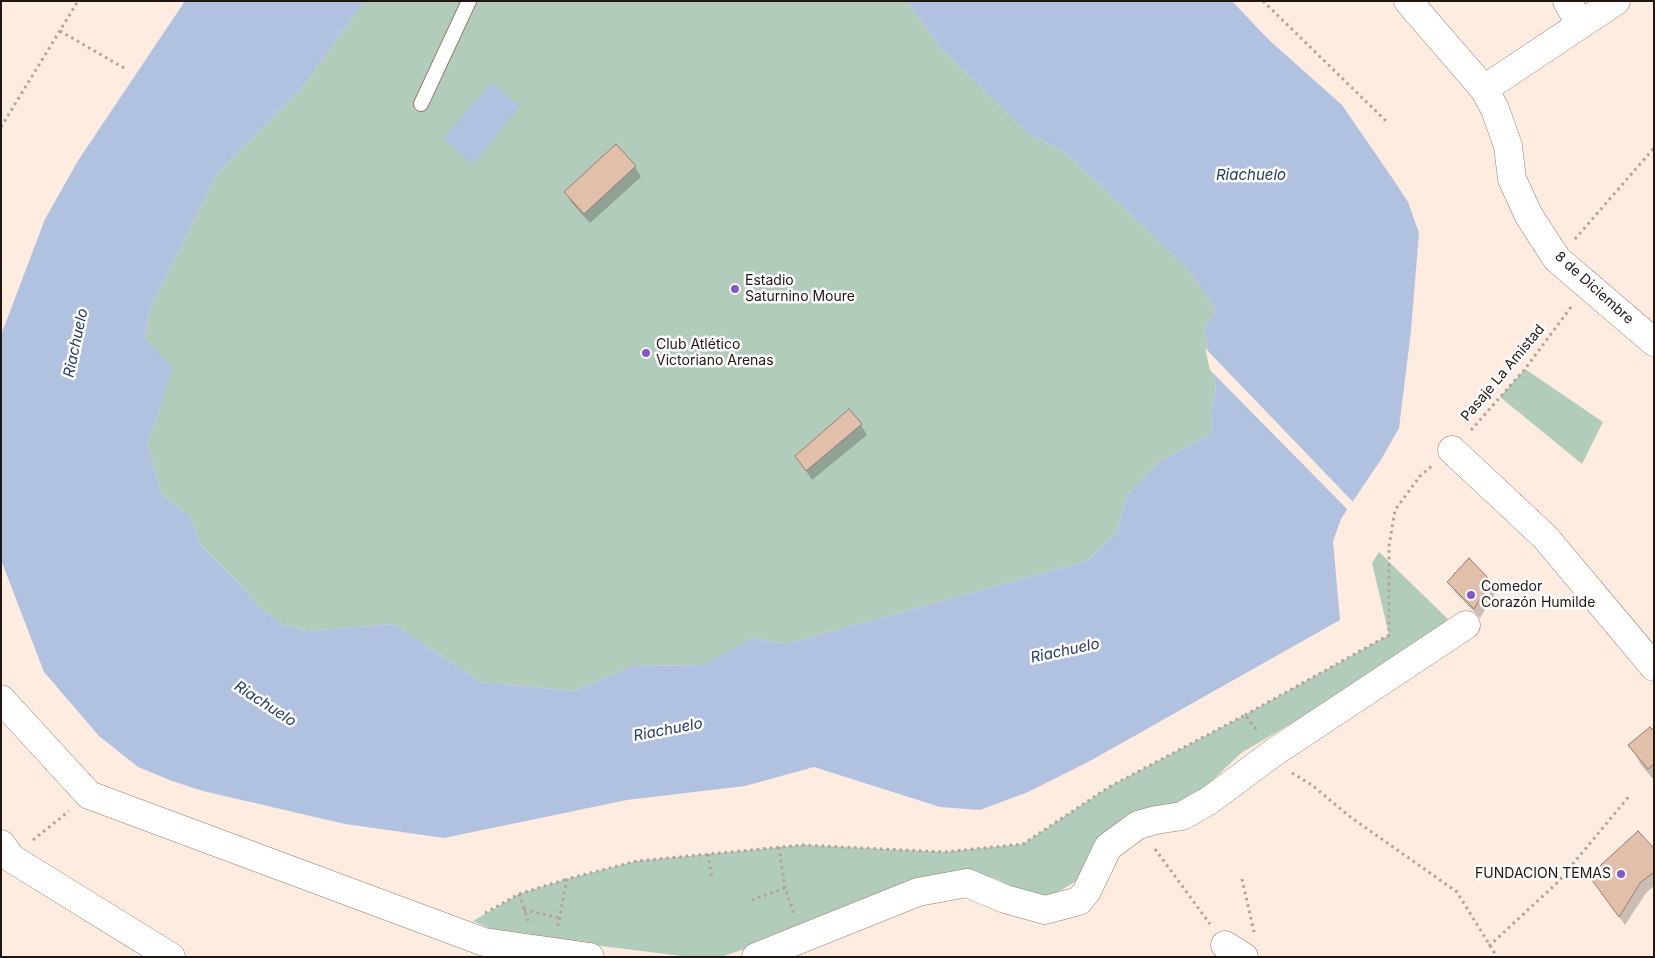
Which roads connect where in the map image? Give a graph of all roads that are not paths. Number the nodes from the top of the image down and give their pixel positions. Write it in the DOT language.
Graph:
graph roads {
  1 [pos="469,1"];
  2 [pos="1408,1"];
  3 [pos="1616,1"];
  4 [pos="1574,13"];
  5 [pos="1484,89"];
  6 [pos="421,104"];
  7 [pos="1651,333"];
  8 [pos="1452,450"];
  9 [pos="1466,625"];
  10 [pos="1654,667"];
  11 [pos="1,699"];
  12 [pos="6,851"];
  13 [pos="171,957"];
  14 [pos="590,957"];
  15 [pos="756,957"];
  1 -- 6 [label="lane"];
  2 -- 5 [label="street, 8 de Diciembre"];
  3 -- 4 [label="street"];
  4 -- 5 [label="street"];
  5 -- 7 [label="street, 8 de Diciembre"];
  8 -- 10 [label="street"];
  9 -- 15 [label="street"];
  11 -- 14 [label="street"];
  12 -- 13 [label="street"];
}
